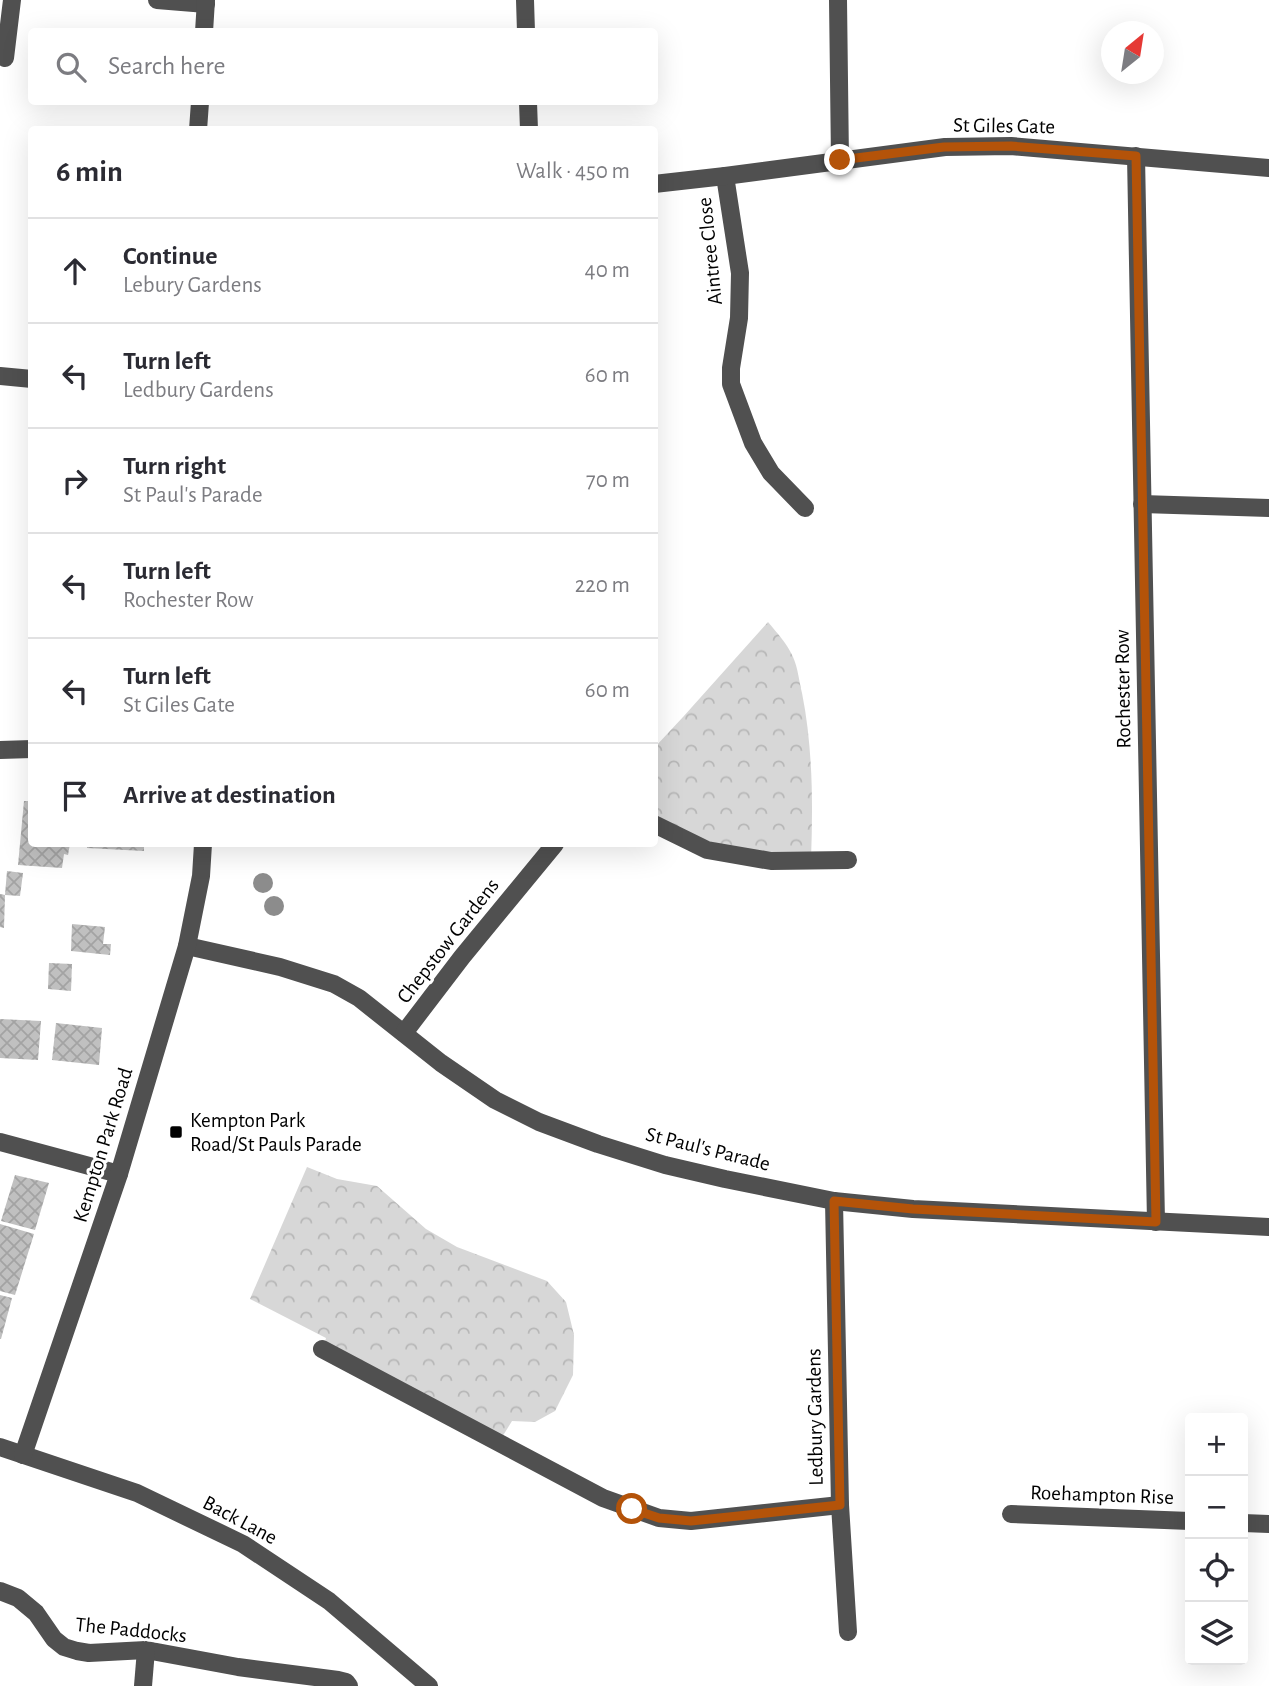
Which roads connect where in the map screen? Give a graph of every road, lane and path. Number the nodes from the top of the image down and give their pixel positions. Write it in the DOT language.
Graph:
graph roads {
  1 [pos="12,0"];
  2 [pos="157,0"];
  3 [pos="524,0"];
  4 [pos="838,0"];
  5 [pos="206,2"];
  6 [pos="204,28"];
  7 [pos="526,28"];
  8 [pos="5,58"];
  9 [pos="200,105"];
  10 [pos="528,105"];
  11 [pos="198,126"];
  12 [pos="529,126"];
  13 [pos="1136,156"];
  14 [pos="840,160"];
  15 [pos="1269,168"];
  16 [pos="725,176"];
  17 [pos="658,184"];
  18 [pos="0,376"];
  19 [pos="28,379"];
  20 [pos="1142,504"];
  21 [pos="805,508"];
  22 [pos="1269,508"];
  23 [pos="0,750"];
  24 [pos="28,750"];
  25 [pos="658,826"];
  26 [pos="203,847"];
  27 [pos="553,847"];
  28 [pos="848,860"];
  29 [pos="187,946"];
  30 [pos="404,1033"];
  31 [pos="0,1142"];
  32 [pos="119,1174"];
  33 [pos="834,1201"];
  34 [pos="1156,1222"];
  35 [pos="1269,1227"];
  36 [pos="323,1349"];
  37 [pos="0,1447"];
  38 [pos="23,1455"];
  39 [pos="840,1505"];
  40 [pos="1012,1514"];
  41 [pos="1185,1521"];
  42 [pos="1248,1523"];
  43 [pos="1269,1524"];
  44 [pos="0,1591"];
  45 [pos="848,1632"];
  46 [pos="146,1650"];
  47 [pos="143,1686"];
  48 [pos="349,1686"];
  49 [pos="429,1686"];
  1 -- 8 [label="street"];
  2 -- 5 [label="street"];
  3 -- 7 [label="street"];
  4 -- 14 [label="street"];
  5 -- 6 [label="street"];
  9 -- 11 [label="street"];
  10 -- 12 [label="street"];
  13 -- 14 [label="street, St Giles Gate"];
  13 -- 15 [label="street, St Giles Gate"];
  13 -- 20 [label="street, Rochester Row"];
  14 -- 16 [label="street, St Giles Gate"];
  16 -- 17 [label="street, St Giles Gate"];
  16 -- 21 [label="street, Aintree Close"];
  18 -- 19 [label="street"];
  20 -- 22 [label="street"];
  20 -- 34 [label="street, Rochester Row"];
  23 -- 24 [label="street"];
  25 -- 28 [label="street"];
  26 -- 29 [label="street, Kempton Park Road"];
  27 -- 30 [label="street, Chepstow Gardens"];
  29 -- 30 [label="street, St Paul's Parade"];
  29 -- 32 [label="street, Kempton Park Road"];
  30 -- 33 [label="street, St Paul's Parade"];
  31 -- 32 [label="street"];
  32 -- 38 [label="street, Kempton Park Road"];
  33 -- 34 [label="street, St Paul's Parade"];
  33 -- 39 [label="street, Ledbury Gardens"];
  34 -- 35 [label="street, St Paul's Parade"];
  36 -- 39 [label="street"];
  37 -- 38 [label="street, Back Lane"];
  38 -- 49 [label="street, Back Lane"];
  39 -- 45 [label="street, Ledbury Gardens"];
  40 -- 41 [label="street, Roehampton Rise"];
  42 -- 43 [label="street"];
  44 -- 46 [label="street, The Paddocks"];
  46 -- 47 [label="street"];
  46 -- 48 [label="street, The Paddocks"];
}
